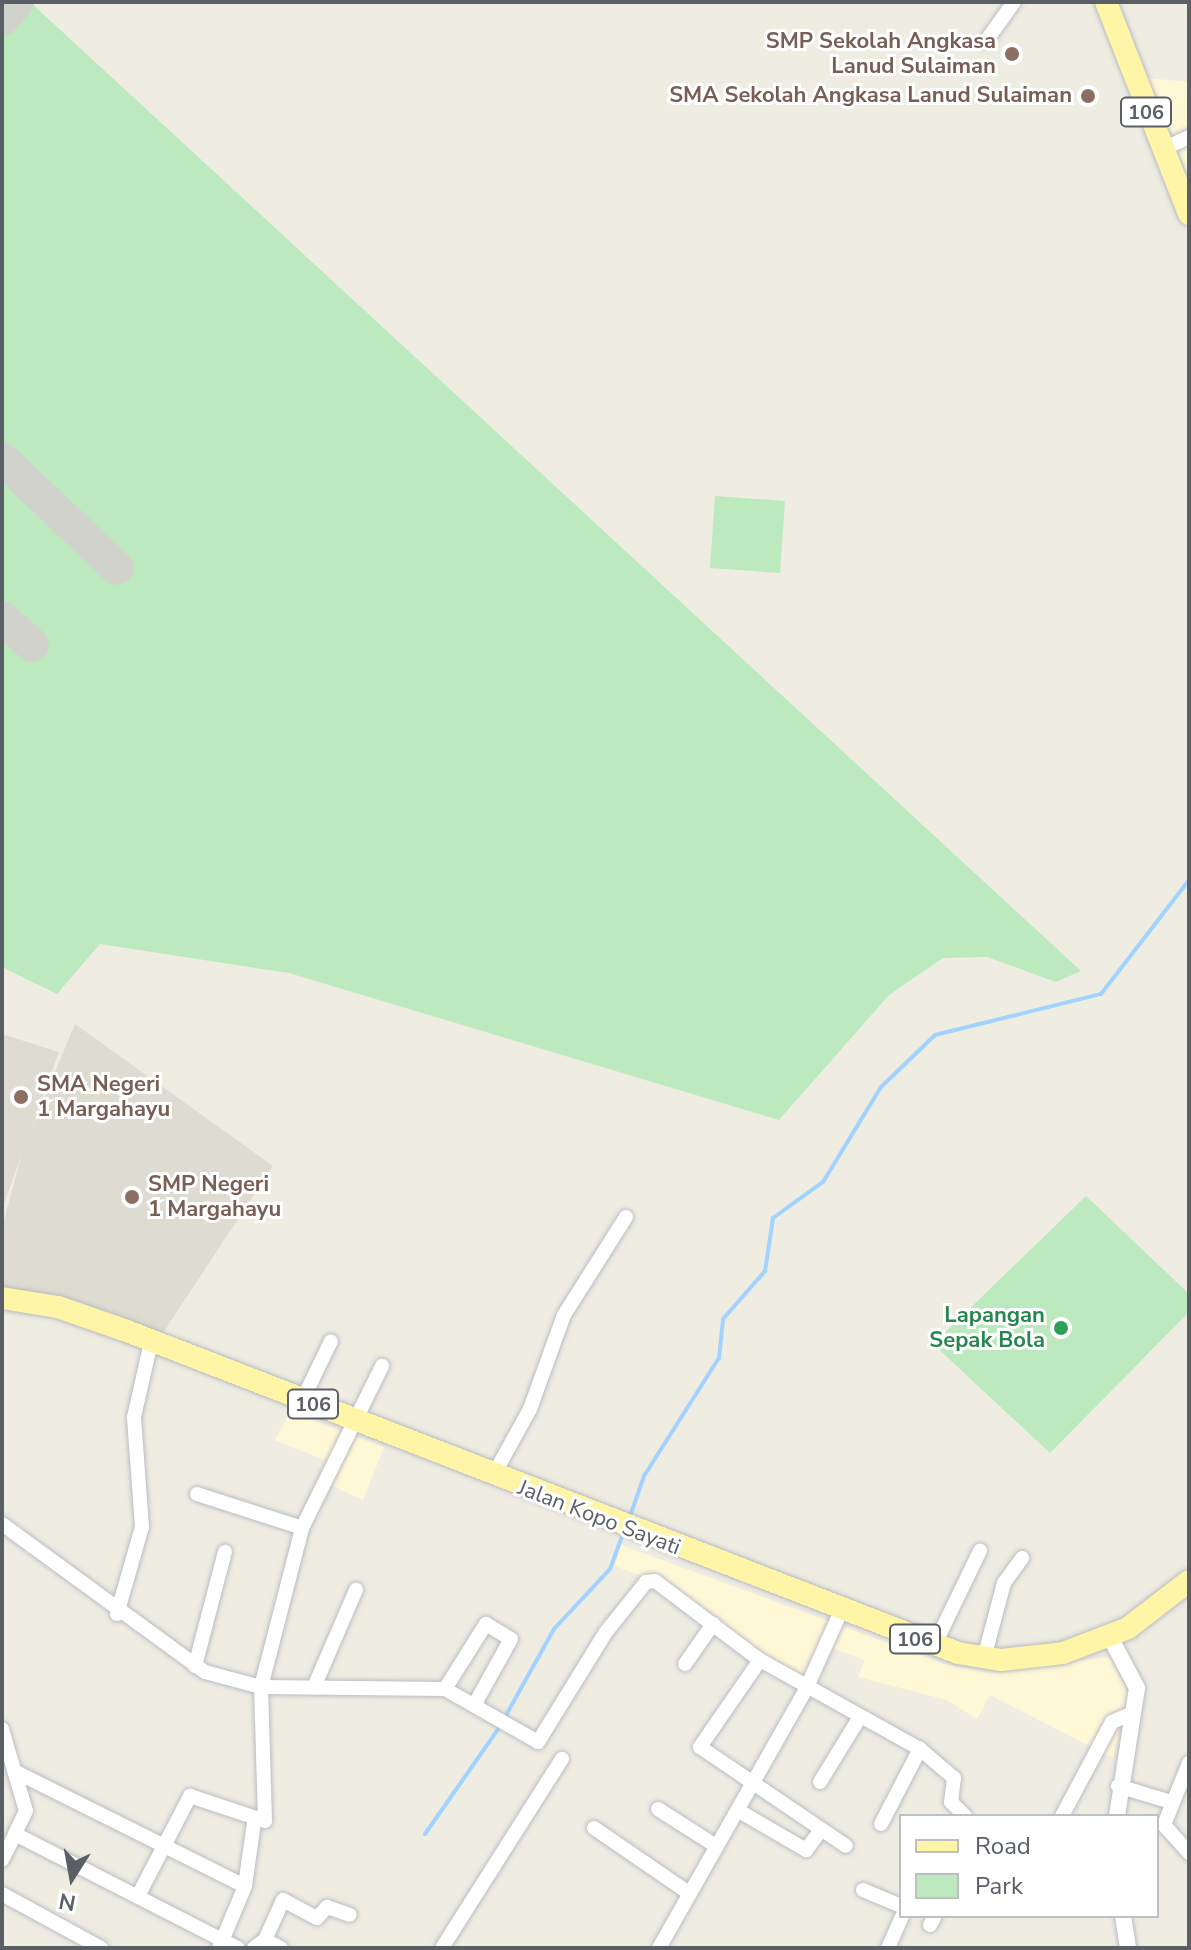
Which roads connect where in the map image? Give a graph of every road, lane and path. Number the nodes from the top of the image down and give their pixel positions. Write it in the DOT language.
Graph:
graph roads {
  1 [pos="1014,2"];
  2 [pos="1100,4"];
  3 [pos="986,41"];
  4 [pos="1189,137"];
  5 [pos="1161,150"];
  6 [pos="1189,214"];
  7 [pos="626,1217"];
  8 [pos="2,1298"];
  9 [pos="331,1341"];
  10 [pos="151,1342"];
  11 [pos="382,1366"];
  12 [pos="303,1399"];
  13 [pos="355,1422"];
  14 [pos="493,1476"];
  15 [pos="197,1494"];
  16 [pos="2,1524"];
  17 [pos="302,1528"];
  18 [pos="980,1551"];
  19 [pos="225,1552"];
  20 [pos="1022,1558"];
  21 [pos="1187,1585"];
  22 [pos="356,1590"];
  23 [pos="841,1611"];
  24 [pos="117,1614"];
  25 [pos="713,1624"];
  26 [pos="1110,1637"];
  27 [pos="934,1646"];
  28 [pos="984,1658"];
  29 [pos="760,1660"];
  30 [pos="685,1664"];
  31 [pos="195,1666"];
  32 [pos="261,1687"];
  33 [pos="314,1687"];
  34 [pos="445,1689"];
  35 [pos="806,1689"];
  36 [pos="476,1702"];
  37 [pos="1131,1714"];
  38 [pos="860,1717"];
  39 [pos="4,1736"];
  40 [pos="920,1749"];
  41 [pos="562,1759"];
  42 [pos="1189,1763"];
  43 [pos="16,1772"];
  44 [pos="820,1782"];
  45 [pos="42,1784"];
  46 [pos="751,1786"];
  47 [pos="1118,1786"];
  48 [pos="1165,1800"];
  49 [pos="658,1809"];
  50 [pos="948,1809"];
  51 [pos="26,1811"];
  52 [pos="739,1811"];
  53 [pos="1063,1814"];
  54 [pos="1117,1814"];
  55 [pos="258,1824"];
  56 [pos="881,1824"];
  57 [pos="594,1828"];
  58 [pos="818,1834"];
  59 [pos="9,1838"];
  60 [pos="164,1843"];
  61 [pos="716,1846"];
  62 [pos="846,1846"];
  63 [pos="1189,1853"];
  64 [pos="2,1860"];
  65 [pos="245,1886"];
  66 [pos="863,1890"];
  67 [pos="689,1893"];
  68 [pos="2,1894"];
  69 [pos="138,1896"];
  70 [pos="899,1905"];
  71 [pos="350,1915"];
  72 [pos="901,1918"];
  73 [pos="1123,1918"];
  74 [pos="260,1944"];
  75 [pos="220,1945"];
  76 [pos="101,1948"];
  77 [pos="238,1948"];
  78 [pos="281,1948"];
  79 [pos="442,1948"];
  80 [pos="659,1948"];
  81 [pos="888,1948"];
  82 [pos="1128,1948"];
  1 -- 3 [label="street"];
  2 -- 5 [label="main road, 106"];
  4 -- 5 [label="street"];
  5 -- 6 [label="main road, 106"];
  7 -- 14 [label="street"];
  8 -- 10 [label="main road, Jalan Kopo Sayati / 106"];
  9 -- 12 [label="street"];
  10 -- 12 [label="main road, Jalan Kopo Sayati / 106"];
  10 -- 24 [label="street"];
  11 -- 13 [label="street"];
  12 -- 13 [label="main road, Jalan Kopo Sayati / 106"];
  13 -- 14 [label="main road, Jalan Kopo Sayati / 106"];
  13 -- 17 [label="street"];
  14 -- 23 [label="main road, Jalan Kopo Sayati / 106"];
  15 -- 17 [label="street"];
  16 -- 24 [label="street"];
  17 -- 32 [label="street"];
  18 -- 27 [label="street"];
  19 -- 31 [label="street"];
  20 -- 28 [label="street"];
  21 -- 26 [label="main road, Jalan Kopo Sayati / 106"];
  22 -- 33 [label="street"];
  23 -- 27 [label="main road, Jalan Kopo Sayati / 106"];
  23 -- 35 [label="street"];
  24 -- 31 [label="street"];
  25 -- 29 [label="street"];
  25 -- 30 [label="street"];
  25 -- 36 [label="street"];
  26 -- 28 [label="main road, Jalan Kopo Sayati / 106"];
  26 -- 37 [label="street"];
  27 -- 28 [label="main road, Jalan Kopo Sayati / 106"];
  29 -- 35 [label="street"];
  29 -- 46 [label="street"];
  31 -- 32 [label="street"];
  32 -- 33 [label="street"];
  32 -- 55 [label="street"];
  33 -- 34 [label="street"];
  34 -- 36 [label="street"];
  34 -- 36 [label="street"];
  35 -- 38 [label="street"];
  35 -- 46 [label="street"];
  37 -- 47 [label="street"];
  37 -- 53 [label="street"];
  38 -- 40 [label="street"];
  38 -- 44 [label="street"];
  39 -- 43 [label="street"];
  40 -- 50 [label="street"];
  40 -- 56 [label="street"];
  41 -- 79 [label="street"];
  42 -- 48 [label="street"];
  43 -- 45 [label="street"];
  43 -- 51 [label="street"];
  45 -- 51 [label="street"];
  45 -- 60 [label="street"];
  46 -- 52 [label="street"];
  46 -- 58 [label="street"];
  47 -- 48 [label="street"];
  47 -- 54 [label="street"];
  48 -- 63 [label="street"];
  49 -- 61 [label="street"];
  51 -- 59 [label="street"];
  52 -- 58 [label="street"];
  52 -- 61 [label="street"];
  55 -- 60 [label="street"];
  55 -- 65 [label="street"];
  57 -- 67 [label="street"];
  58 -- 62 [label="street"];
  59 -- 64 [label="street"];
  59 -- 69 [label="street"];
  60 -- 65 [label="street"];
  60 -- 69 [label="street"];
  61 -- 67 [label="street"];
  65 -- 75 [label="street"];
  66 -- 70 [label="street"];
  67 -- 80 [label="street"];
  68 -- 76 [label="street"];
  69 -- 75 [label="street"];
  71 -- 74 [label="street"];
  72 -- 81 [label="street"];
  73 -- 82 [label="street"];
  74 -- 78 [label="street"];
  75 -- 77 [label="street"];
}
